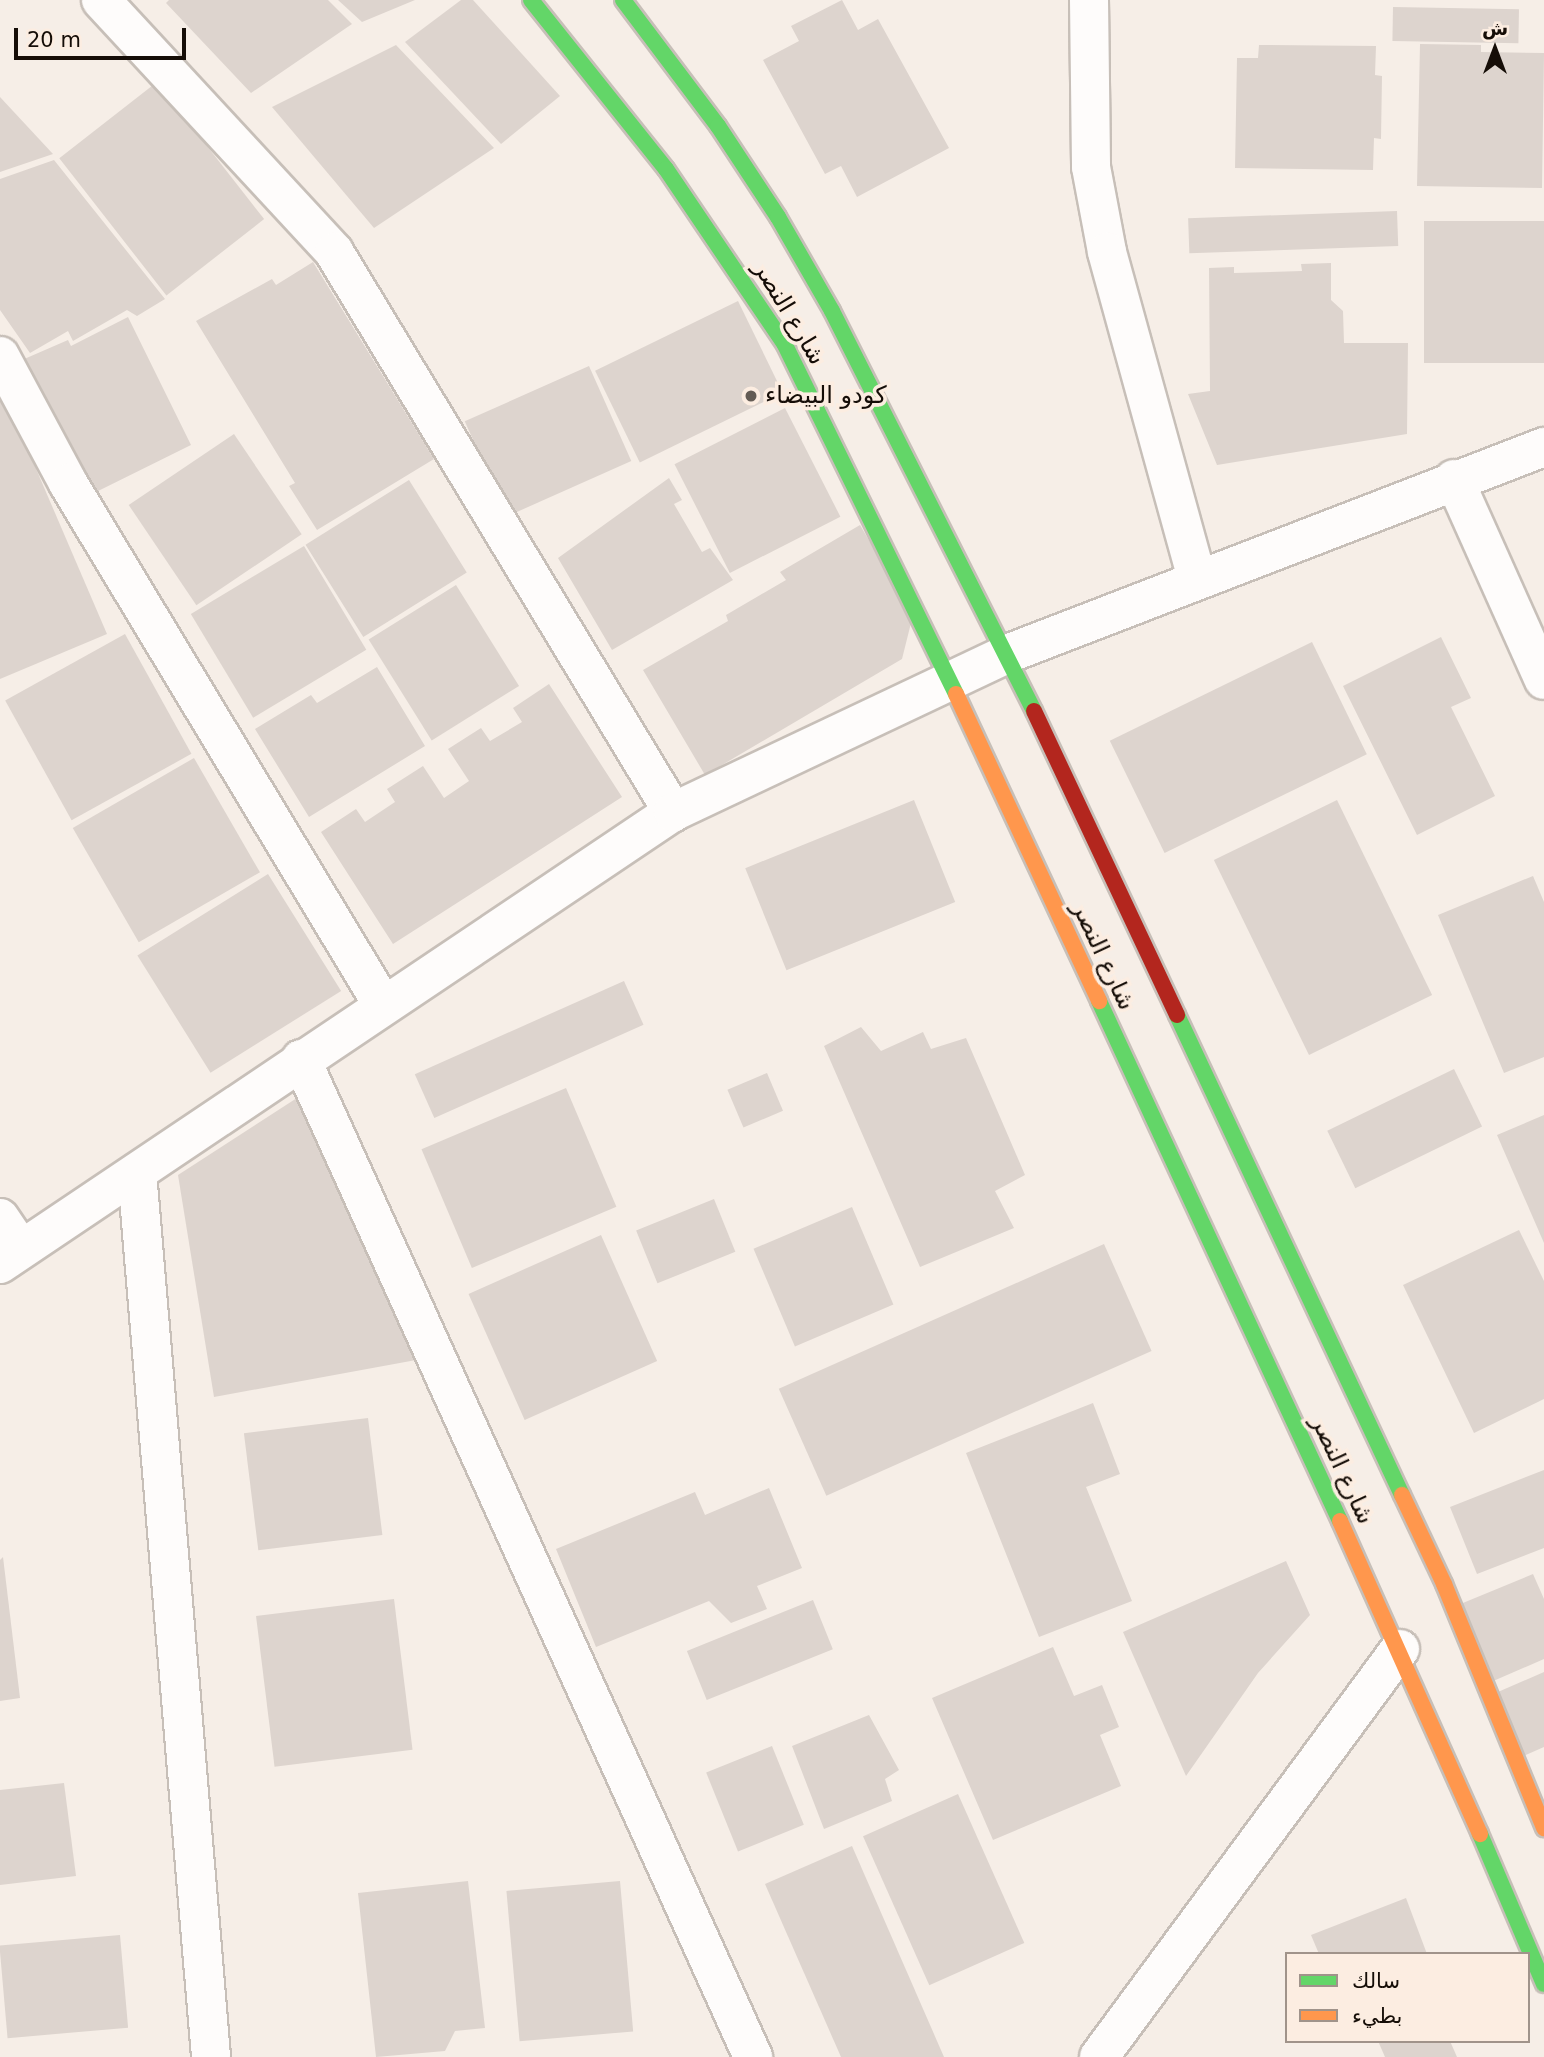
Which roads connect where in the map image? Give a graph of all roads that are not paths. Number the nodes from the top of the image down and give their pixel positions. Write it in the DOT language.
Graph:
graph roads {
  1 [pos="102,0"];
  2 [pos="531,0"];
  3 [pos="623,0"];
  4 [pos="1089,0"];
  5 [pos="0,356"];
  6 [pos="1544,447"];
  7 [pos="1454,479"];
  8 [pos="1197,578"];
  9 [pos="1007,654"];
  10 [pos="1544,680"];
  11 [pos="950,681"];
  12 [pos="673,812"];
  13 [pos="383,1005"];
  14 [pos="301,1059"];
  15 [pos="137,1173"];
  16 [pos="0,1218"];
  17 [pos="10,1256"];
  18 [pos="1400,1649"];
  19 [pos="1544,1828"];
  20 [pos="1544,1984"];
  21 [pos="211,2057"];
  22 [pos="753,2057"];
  23 [pos="1099,2057"];
  1 -- 12 [label="street"];
  2 -- 11 [label="street, شارع النصر"];
  3 -- 9 [label="street, شارع النصر"];
  4 -- 8 [label="street"];
  5 -- 13 [label="street"];
  6 -- 7 [label="street"];
  7 -- 8 [label="street"];
  7 -- 10 [label="street"];
  8 -- 9 [label="street"];
  9 -- 11 [label="street"];
  9 -- 19 [label="street, شارع النصر"];
  11 -- 12 [label="street"];
  11 -- 18 [label="street, شارع النصر"];
  12 -- 13 [label="street"];
  13 -- 14 [label="street"];
  14 -- 15 [label="street"];
  14 -- 22 [label="street"];
  15 -- 17 [label="street"];
  15 -- 21 [label="street"];
  16 -- 17 [label="street"];
  18 -- 20 [label="street, شارع النصر"];
  18 -- 23 [label="street"];
}
